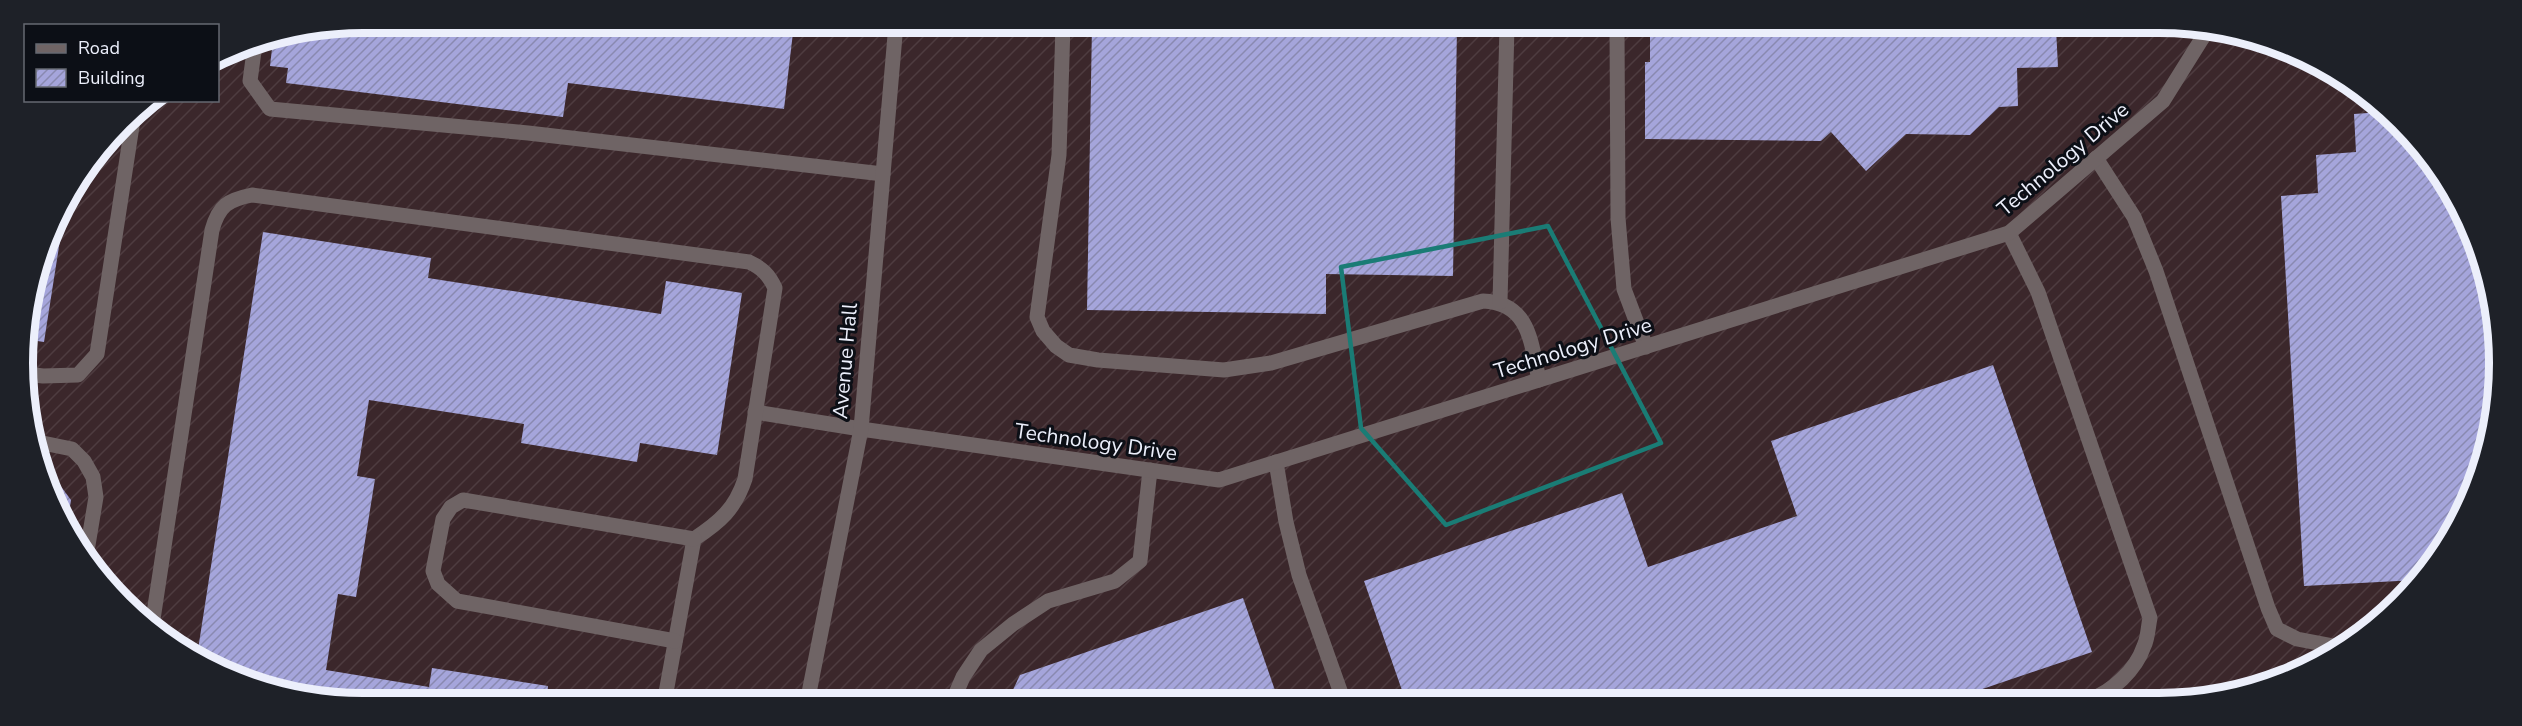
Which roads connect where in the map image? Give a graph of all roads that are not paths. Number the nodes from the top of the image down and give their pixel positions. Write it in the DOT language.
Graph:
graph roads {
  1 [pos="895,33"];
  2 [pos="1063,33"];
  3 [pos="1507,33"];
  4 [pos="1617,33"];
  5 [pos="2203,36"];
  6 [pos="254,52"];
  7 [pos="132,128"];
  8 [pos="2096,158"];
  9 [pos="883,174"];
  10 [pos="2009,233"];
  11 [pos="1500,302"];
  12 [pos="1646,347"];
  13 [pos="34,375"];
  14 [pos="1539,380"];
  15 [pos="755,412"];
  16 [pos="861,429"];
  17 [pos="43,443"];
  18 [pos="1276,462"];
  19 [pos="1150,470"];
  20 [pos="694,539"];
  21 [pos="88,545"];
  22 [pos="153,618"];
  23 [pos="675,641"];
  24 [pos="2330,645"];
  25 [pos="666,693"];
  26 [pos="809,693"];
  27 [pos="956,693"];
  28 [pos="1341,693"];
  29 [pos="2105,693"];
  1 -- 9 [label="street, Avenue Hall"];
  2 -- 11 [label="street"];
  3 -- 11 [label="street"];
  4 -- 12 [label="street"];
  5 -- 8 [label="street, Technology Drive"];
  6 -- 9 [label="street"];
  7 -- 13 [label="street"];
  8 -- 10 [label="street, Technology Drive"];
  8 -- 24 [label="street"];
  9 -- 16 [label="street, Avenue Hall"];
  10 -- 12 [label="street, Technology Drive"];
  10 -- 29 [label="street"];
  11 -- 14 [label="street"];
  12 -- 14 [label="street, Technology Drive"];
  14 -- 18 [label="street, Technology Drive"];
  15 -- 16 [label="street, Technology Drive"];
  15 -- 20 [label="street"];
  15 -- 22 [label="street"];
  16 -- 19 [label="street, Technology Drive"];
  16 -- 26 [label="street, Avenue Hall"];
  17 -- 21 [label="street"];
  18 -- 19 [label="street, Technology Drive"];
  18 -- 28 [label="street"];
  19 -- 27 [label="street"];
  20 -- 23 [label="street"];
  20 -- 23 [label="street"];
  23 -- 25 [label="street"];
}
